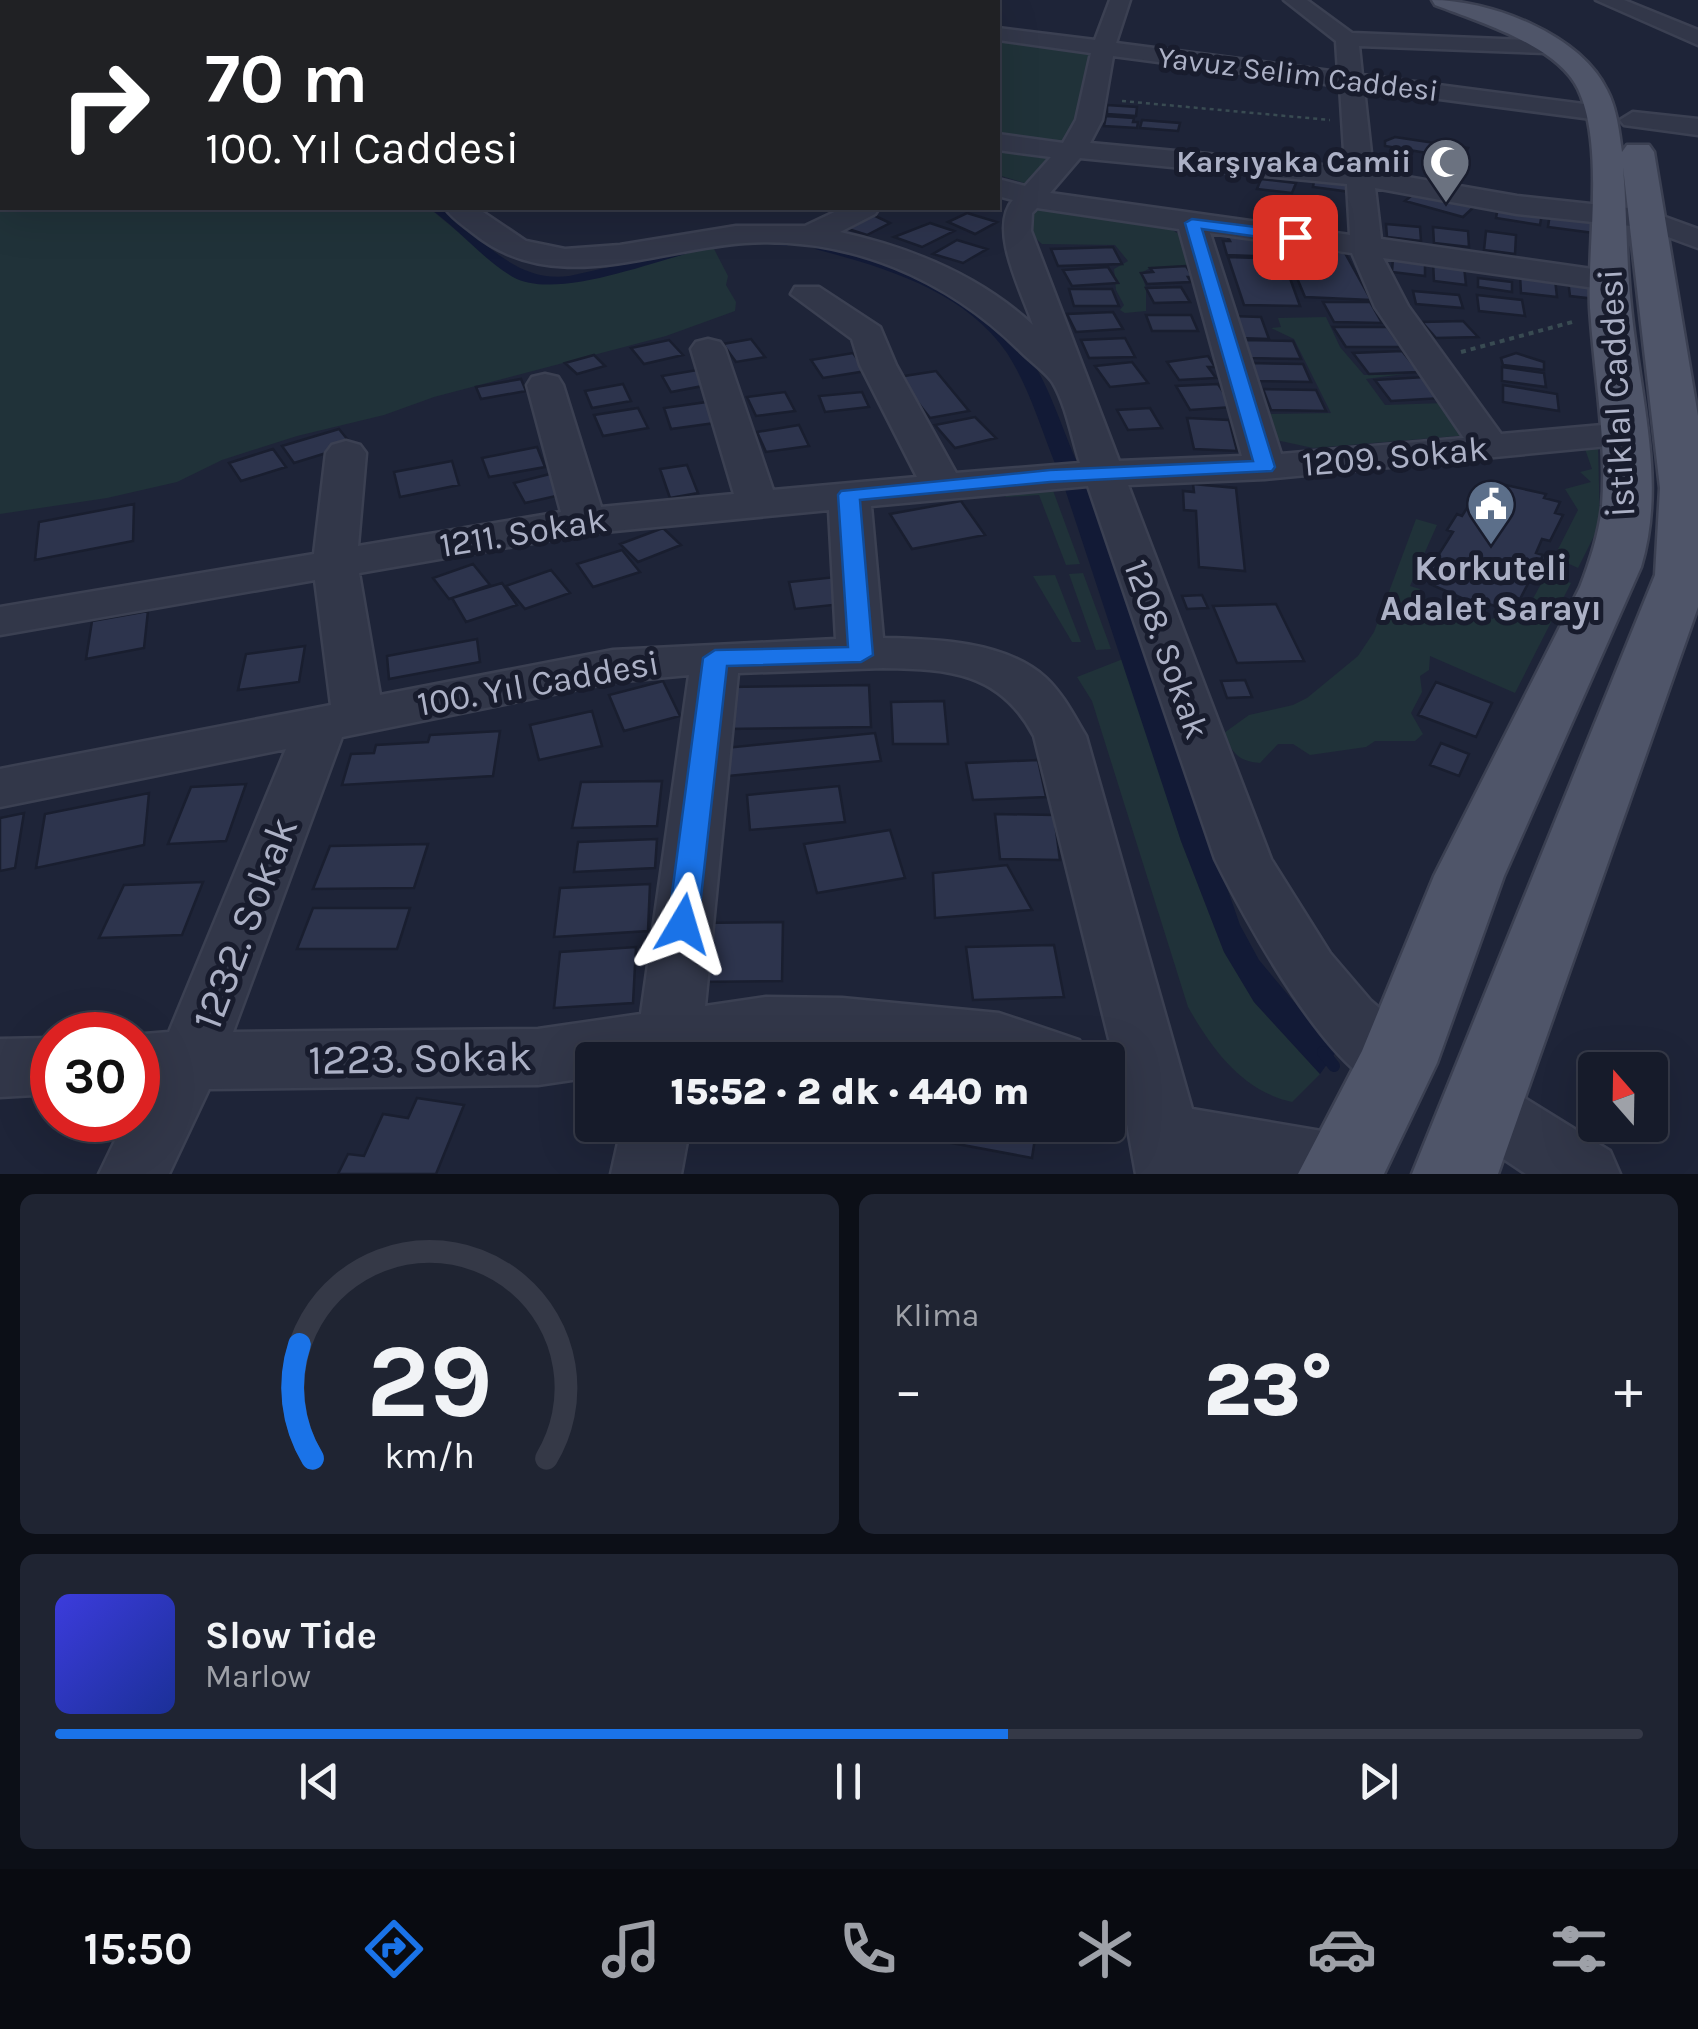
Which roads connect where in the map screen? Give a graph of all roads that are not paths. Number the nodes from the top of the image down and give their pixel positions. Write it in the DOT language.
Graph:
graph roads {
  1 [pos="1120,0"];
  2 [pos="1294,0"];
  3 [pos="1444,0"];
  4 [pos="1469,0"];
  5 [pos="1606,0"];
  6 [pos="1000,34"];
  7 [pos="1698,38"];
  8 [pos="1347,40"];
  9 [pos="1546,46"];
  10 [pos="1103,49"];
  11 [pos="1348,80"];
  12 [pos="1616,116"];
  13 [pos="1698,127"];
  14 [pos="1000,142"];
  15 [pos="1071,151"];
  16 [pos="1360,178"];
  17 [pos="1014,193"];
  18 [pos="462,210"];
  19 [pos="861,210"];
  20 [pos="1627,217"];
  21 [pos="1192,223"];
  22 [pos="809,236"];
  23 [pos="1698,239"];
  24 [pos="1364,246"];
  25 [pos="807,294"];
  26 [pos="1611,302"];
  27 [pos="708,349"];
  28 [pos="1070,379"];
  29 [pos="544,385"];
  30 [pos="1692,430"];
  31 [pos="1625,435"];
  32 [pos="1490,448"];
  33 [pos="346,453"];
  34 [pos="1265,467"];
  35 [pos="1104,473"];
  36 [pos="1050,476"];
  37 [pos="942,485"];
  38 [pos="849,495"];
  39 [pos="757,504"];
  40 [pos="584,521"];
  41 [pos="335,562"];
  42 [pos="0,620"];
  43 [pos="861,655"];
  44 [pos="715,658"];
  45 [pos="340,719"];
  46 [pos="0,788"];
  47 [pos="669,1042"];
  48 [pos="695,1042"];
  49 [pos="999,1042"];
  50 [pos="575,1054"];
  51 [pos="164,1060"];
  52 [pos="1397,1062"];
  53 [pos="30,1067"];
  54 [pos="0,1068"];
  55 [pos="1481,1107"];
  56 [pos="1149,1120"];
  57 [pos="653,1142"];
  58 [pos="1343,1170"];
  59 [pos="134,1174"];
  60 [pos="646,1174"];
  61 [pos="1456,1174"];
  62 [pos="1586,1174"];
  1 -- 10 [label="street"];
  2 -- 8 [label="street"];
  3 -- 9 [label="main road, İstiklal Caddesi"];
  4 -- 12 [label="main road, İstiklal Caddesi"];
  5 -- 7 [label="street"];
  6 -- 10 [label="street, Yavuz Selim Caddesi"];
  8 -- 9 [label="street"];
  8 -- 11 [label="street"];
  9 -- 12 [label="main road, İstiklal Caddesi"];
  10 -- 11 [label="street, Yavuz Selim Caddesi"];
  10 -- 15 [label="street"];
  11 -- 12 [label="street, Yavuz Selim Caddesi"];
  11 -- 16 [label="street"];
  12 -- 13 [label="street, Yavuz Selim Caddesi"];
  12 -- 20 [label="main road, İstiklal Caddesi"];
  14 -- 15 [label="street"];
  15 -- 16 [label="street"];
  15 -- 17 [label="street"];
  16 -- 20 [label="street"];
  16 -- 24 [label="street"];
  17 -- 21 [label="street"];
  17 -- 28 [label="street, 1208. Sokak"];
  18 -- 22 [label="street"];
  19 -- 22 [label="street"];
  20 -- 23 [label="street"];
  20 -- 26 [label="main road, İstiklal Caddesi"];
  20 -- 30 [label="main road, İstiklal Caddesi"];
  21 -- 24 [label="street"];
  21 -- 34 [label="street"];
  22 -- 28 [label="street"];
  24 -- 26 [label="street"];
  24 -- 32 [label="street"];
  25 -- 37 [label="street"];
  26 -- 31 [label="main road, İstiklal Caddesi"];
  27 -- 39 [label="street"];
  28 -- 35 [label="street, 1208. Sokak"];
  29 -- 40 [label="street"];
  30 -- 55 [label="main road, İstiklal Caddesi"];
  31 -- 32 [label="street, 1209. Sokak"];
  31 -- 52 [label="main road, İstiklal Caddesi"];
  32 -- 34 [label="street, 1209. Sokak"];
  33 -- 41 [label="street"];
  34 -- 35 [label="street, 1209. Sokak"];
  35 -- 36 [label="street, 1209. Sokak"];
  35 -- 52 [label="street, 1208. Sokak"];
  36 -- 37 [label="street, 1211. Sokak"];
  37 -- 38 [label="street, 1211. Sokak"];
  38 -- 39 [label="street, 1211. Sokak"];
  38 -- 43 [label="street"];
  39 -- 40 [label="street, 1211. Sokak"];
  40 -- 41 [label="street, 1211. Sokak"];
  41 -- 42 [label="street, 1211. Sokak"];
  41 -- 45 [label="street"];
  43 -- 44 [label="street, 100. Yıl Caddesi"];
  43 -- 56 [label="street, 100. Yıl Caddesi"];
  44 -- 45 [label="street, 100. Yıl Caddesi"];
  44 -- 47 [label="street"];
  45 -- 46 [label="street, 100. Yıl Caddesi"];
  45 -- 51 [label="street, 1232. Sokak"];
  48 -- 49 [label="street, 1223. Sokak"];
  50 -- 51 [label="street, 1223. Sokak"];
  51 -- 59 [label="street, 1232. Sokak"];
  52 -- 58 [label="main road, İstiklal Caddesi"];
  53 -- 54 [label="street"];
  55 -- 61 [label="main road, İstiklal Caddesi"];
  55 -- 62 [label="street"];
  56 -- 58 [label="street, 100. Yıl Caddesi"];
  57 -- 60 [label="street"];
}
